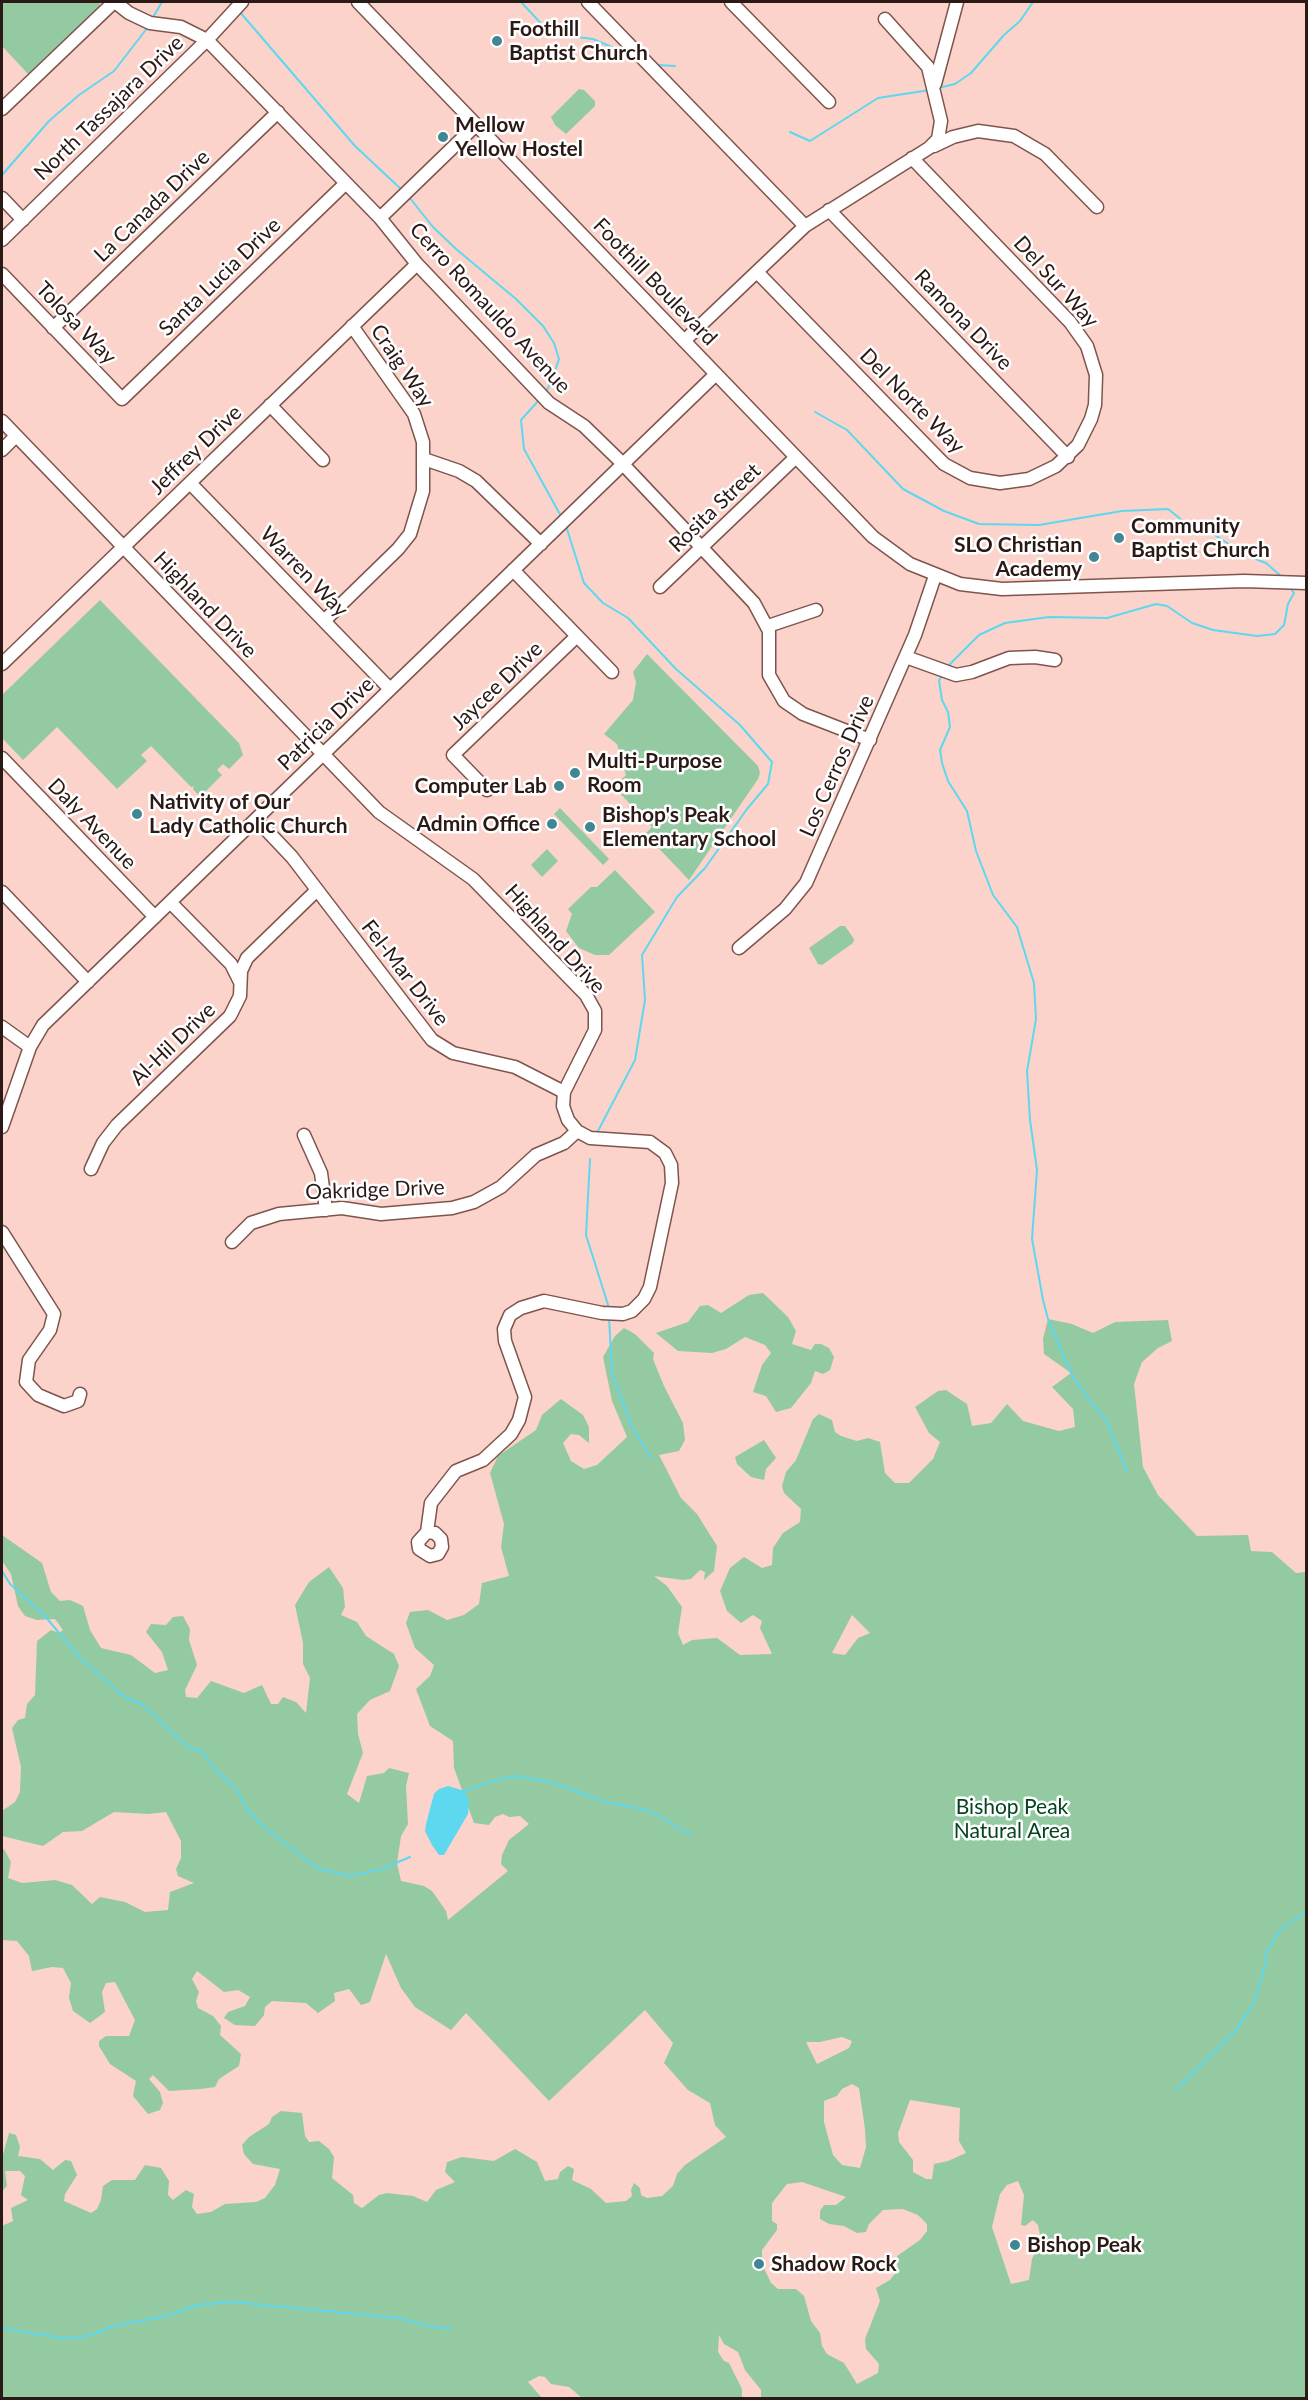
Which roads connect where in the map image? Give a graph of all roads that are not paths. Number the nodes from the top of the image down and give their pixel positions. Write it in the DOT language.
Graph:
graph roads {
  1 [pos="115,2"];
  2 [pos="242,2"];
  3 [pos="358,2"];
  4 [pos="588,2"];
  5 [pos="731,2"];
  6 [pos="957,2"];
  7 [pos="885,19"];
  8 [pos="207,40"];
  9 [pos="934,89"];
  10 [pos="829,102"];
  11 [pos="2,109"];
  12 [pos="278,111"];
  13 [pos="476,125"];
  14 [pos="929,148"];
  15 [pos="912,158"];
  16 [pos="346,183"];
  17 [pos="2,198"];
  18 [pos="1097,207"];
  19 [pos="830,210"];
  20 [pos="380,218"];
  21 [pos="22,220"];
  22 [pos="805,226"];
  23 [pos="2,240"];
  24 [pos="417,264"];
  25 [pos="757,272"];
  26 [pos="2,274"];
  27 [pos="352,326"];
  28 [pos="53,328"];
  29 [pos="684,341"];
  30 [pos="716,374"];
  31 [pos="122,399"];
  32 [pos="270,405"];
  33 [pos="2,421"];
  34 [pos="16,436"];
  35 [pos="2,450"];
  36 [pos="796,457"];
  37 [pos="1068,457"];
  38 [pos="424,459"];
  39 [pos="323,460"];
  40 [pos="623,464"];
  41 [pos="190,483"];
  42 [pos="541,544"];
  43 [pos="123,548"];
  44 [pos="702,549"];
  45 [pos="513,570"];
  46 [pos="934,576"];
  47 [pos="1306,583"];
  48 [pos="660,587"];
  49 [pos="816,609"];
  50 [pos="324,621"];
  51 [pos="768,626"];
  52 [pos="577,636"];
  53 [pos="906,657"];
  54 [pos="1055,660"];
  55 [pos="2,664"];
  56 [pos="612,672"];
  57 [pos="390,689"];
  58 [pos="870,740"];
  59 [pos="323,755"];
  60 [pos="2,758"];
  61 [pos="488,790"];
  62 [pos="256,819"];
  63 [pos="317,890"];
  64 [pos="2,892"];
  65 [pos="170,902"];
  66 [pos="155,917"];
  67 [pos="739,948"];
  68 [pos="88,982"];
  69 [pos="241,985"];
  70 [pos="2,1027"];
  71 [pos="30,1047"];
  72 [pos="564,1092"];
  73 [pos="2,1127"];
  74 [pos="577,1131"];
  75 [pos="304,1136"];
  76 [pos="91,1169"];
  77 [pos="326,1210"];
  78 [pos="2,1232"];
  79 [pos="232,1242"];
  80 [pos="80,1394"];
  81 [pos="427,1532"];
  1 -- 8 [label="street, Cerro Romauldo Avenue"];
  1 -- 11 [label="street"];
  2 -- 8 [label="street, North Tassajara Drive"];
  3 -- 13 [label="street, Foothill Boulevard"];
  4 -- 22 [label="street"];
  5 -- 10 [label="street"];
  6 -- 9 [label="street"];
  7 -- 9 [label="street"];
  8 -- 12 [label="street, Cerro Romauldo Avenue"];
  8 -- 21 [label="street, North Tassajara Drive"];
  9 -- 14 [label="street"];
  12 -- 16 [label="street, Cerro Romauldo Avenue"];
  12 -- 28 [label="street, La Canada Drive"];
  13 -- 20 [label="street"];
  13 -- 29 [label="street, Foothill Boulevard"];
  14 -- 15 [label="street"];
  14 -- 18 [label="street"];
  15 -- 19 [label="street"];
  15 -- 37 [label="street, Del Sur Way"];
  16 -- 20 [label="street, Cerro Romauldo Avenue"];
  16 -- 31 [label="street, Santa Lucia Drive"];
  17 -- 21 [label="street"];
  19 -- 22 [label="street"];
  19 -- 37 [label="street, Ramona Drive"];
  20 -- 24 [label="street, Cerro Romauldo Avenue"];
  21 -- 23 [label="street, North Tassajara Drive"];
  22 -- 25 [label="street"];
  24 -- 27 [label="street, Jeffrey Drive"];
  24 -- 40 [label="street, Cerro Romauldo Avenue"];
  25 -- 29 [label="street"];
  25 -- 37 [label="street, Del Norte Way"];
  26 -- 28 [label="street, Tolosa Way"];
  27 -- 32 [label="street, Jeffrey Drive"];
  27 -- 38 [label="street, Craig Way"];
  28 -- 31 [label="street, Tolosa Way"];
  29 -- 30 [label="street, Foothill Boulevard"];
  30 -- 36 [label="street, Foothill Boulevard"];
  30 -- 40 [label="street, Patricia Drive"];
  32 -- 39 [label="street"];
  32 -- 41 [label="street, Jeffrey Drive"];
  33 -- 34 [label="street, Highland Drive"];
  34 -- 35 [label="street"];
  34 -- 43 [label="street, Highland Drive"];
  36 -- 44 [label="street, Rosita Street"];
  36 -- 46 [label="street, Foothill Boulevard"];
  38 -- 42 [label="street"];
  38 -- 50 [label="street, Craig Way"];
  40 -- 42 [label="street, Patricia Drive"];
  40 -- 44 [label="street, Cerro Romauldo Avenue"];
  41 -- 43 [label="street, Jeffrey Drive"];
  41 -- 50 [label="street, Warren Way"];
  42 -- 45 [label="street, Patricia Drive"];
  43 -- 55 [label="street, Jeffrey Drive"];
  43 -- 59 [label="street, Highland Drive"];
  44 -- 48 [label="street, Rosita Street"];
  44 -- 51 [label="street, Cerro Romauldo Avenue"];
  45 -- 52 [label="street"];
  45 -- 57 [label="street, Patricia Drive"];
  46 -- 47 [label="street, Foothill Boulevard"];
  46 -- 53 [label="street, Los Cerros Drive"];
  49 -- 51 [label="street"];
  50 -- 57 [label="street, Warren Way"];
  51 -- 58 [label="street"];
  52 -- 56 [label="street"];
  52 -- 61 [label="street, Jaycee Drive"];
  53 -- 54 [label="street"];
  53 -- 58 [label="street, Los Cerros Drive"];
  57 -- 59 [label="street, Patricia Drive"];
  58 -- 67 [label="street, Los Cerros Drive"];
  59 -- 62 [label="street, Patricia Drive"];
  59 -- 72 [label="street, Highland Drive"];
  60 -- 66 [label="street, Daly Avenue"];
  62 -- 63 [label="street, Fel-Mar Drive"];
  62 -- 65 [label="street, Patricia Drive"];
  63 -- 69 [label="street, Al-Hil Drive"];
  63 -- 72 [label="street, Fel-Mar Drive"];
  64 -- 68 [label="street"];
  65 -- 66 [label="street, Patricia Drive"];
  65 -- 69 [label="street"];
  66 -- 68 [label="street, Patricia Drive"];
  68 -- 71 [label="street, Patricia Drive"];
  69 -- 76 [label="street, Al-Hil Drive"];
  70 -- 71 [label="street"];
  71 -- 73 [label="street, Patricia Drive"];
  72 -- 74 [label="street"];
  74 -- 77 [label="street, Oakridge Drive"];
  74 -- 81 [label="street"];
  75 -- 77 [label="street"];
  77 -- 79 [label="street, Oakridge Drive"];
  78 -- 80 [label="street"];
}
